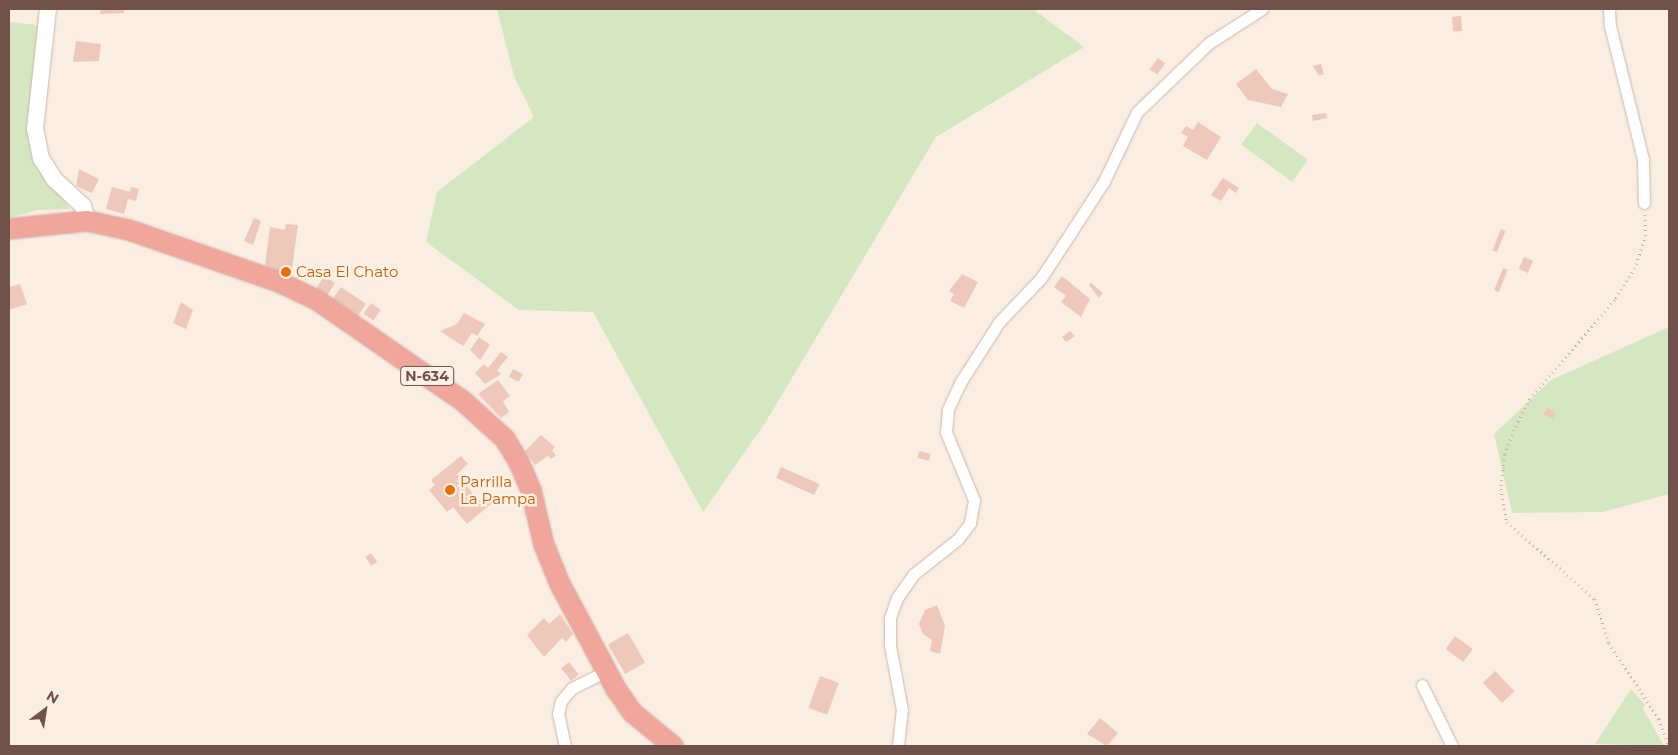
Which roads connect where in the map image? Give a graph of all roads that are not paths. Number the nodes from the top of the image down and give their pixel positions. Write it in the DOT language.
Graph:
graph roads {
  1 [pos="48,9"];
  2 [pos="1262,9"];
  3 [pos="1610,9"];
  4 [pos="1644,203"];
  5 [pos="87,221"];
  6 [pos="9,229"];
  7 [pos="607,671"];
  8 [pos="1422,685"];
  9 [pos="566,746"];
  10 [pos="673,746"];
  11 [pos="898,746"];
  12 [pos="1452,746"];
  1 -- 5 [label="street"];
  2 -- 11 [label="street"];
  3 -- 4 [label="street"];
  5 -- 6 [label="highway, N-634"];
  5 -- 7 [label="highway, N-634"];
  7 -- 9 [label="street"];
  7 -- 10 [label="highway, N-634"];
  8 -- 12 [label="street"];
}
